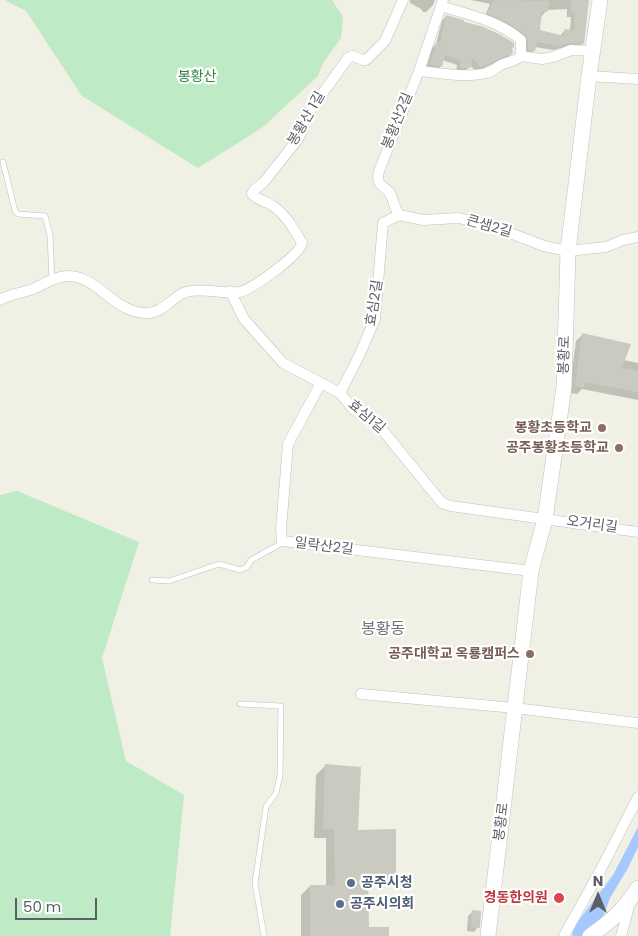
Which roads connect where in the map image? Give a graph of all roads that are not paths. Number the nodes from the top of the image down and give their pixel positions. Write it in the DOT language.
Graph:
graph roads {
  1 [pos="404,0"];
  2 [pos="600,0"];
  3 [pos="442,3"];
  4 [pos="592,51"];
  5 [pos="521,56"];
  6 [pos="419,70"];
  7 [pos="589,76"];
  8 [pos="638,79"];
  9 [pos="3,162"];
  10 [pos="399,215"];
  11 [pos="638,237"];
  12 [pos="568,251"];
  13 [pos="52,280"];
  14 [pos="230,291"];
  15 [pos="0,300"];
  16 [pos="322,383"];
  17 [pos="340,393"];
  18 [pos="545,519"];
  19 [pos="638,532"];
  20 [pos="284,542"];
  21 [pos="531,571"];
  22 [pos="152,580"];
  23 [pos="361,694"];
  24 [pos="240,704"];
  25 [pos="515,708"];
  26 [pos="638,723"];
  27 [pos="638,797"];
  28 [pos="634,894"];
  29 [pos="264,936"];
  30 [pos="488,936"];
  31 [pos="564,936"];
  32 [pos="590,936"];
  33 [pos="621,936"];
  1 -- 14 [label="street, 봉황산 1길"];
  2 -- 4 [label="main road, 봉황로"];
  3 -- 5 [label="street, 봉황산2길"];
  3 -- 6 [label="street, 봉황산2길"];
  4 -- 5 [label="street"];
  4 -- 7 [label="main road, 봉황로"];
  5 -- 6 [label="street"];
  6 -- 10 [label="street, 봉황산2길"];
  7 -- 8 [label="street"];
  7 -- 12 [label="main road, 봉황로"];
  9 -- 13 [label="lane"];
  10 -- 12 [label="street, 큰샘2길"];
  10 -- 17 [label="street, 효심2길"];
  11 -- 12 [label="street, 큰샘2길"];
  12 -- 18 [label="main road, 봉황로"];
  13 -- 14 [label="street"];
  13 -- 15 [label="street"];
  14 -- 16 [label="street, 효심1길"];
  16 -- 17 [label="street, 효심1길"];
  16 -- 20 [label="street, 일락산2길"];
  17 -- 18 [label="street, 효심1길"];
  18 -- 19 [label="street, 오거리길"];
  18 -- 21 [label="main road, 봉황로"];
  20 -- 21 [label="street, 일락산2길"];
  20 -- 22 [label="lane"];
  21 -- 25 [label="main road, 봉황로"];
  23 -- 25 [label="street"];
  24 -- 29 [label="lane"];
  25 -- 26 [label="street"];
  25 -- 30 [label="main road, 봉황로"];
  27 -- 31 [label="street"];
  28 -- 32 [label="main road"];
  28 -- 33 [label="street"];
}
